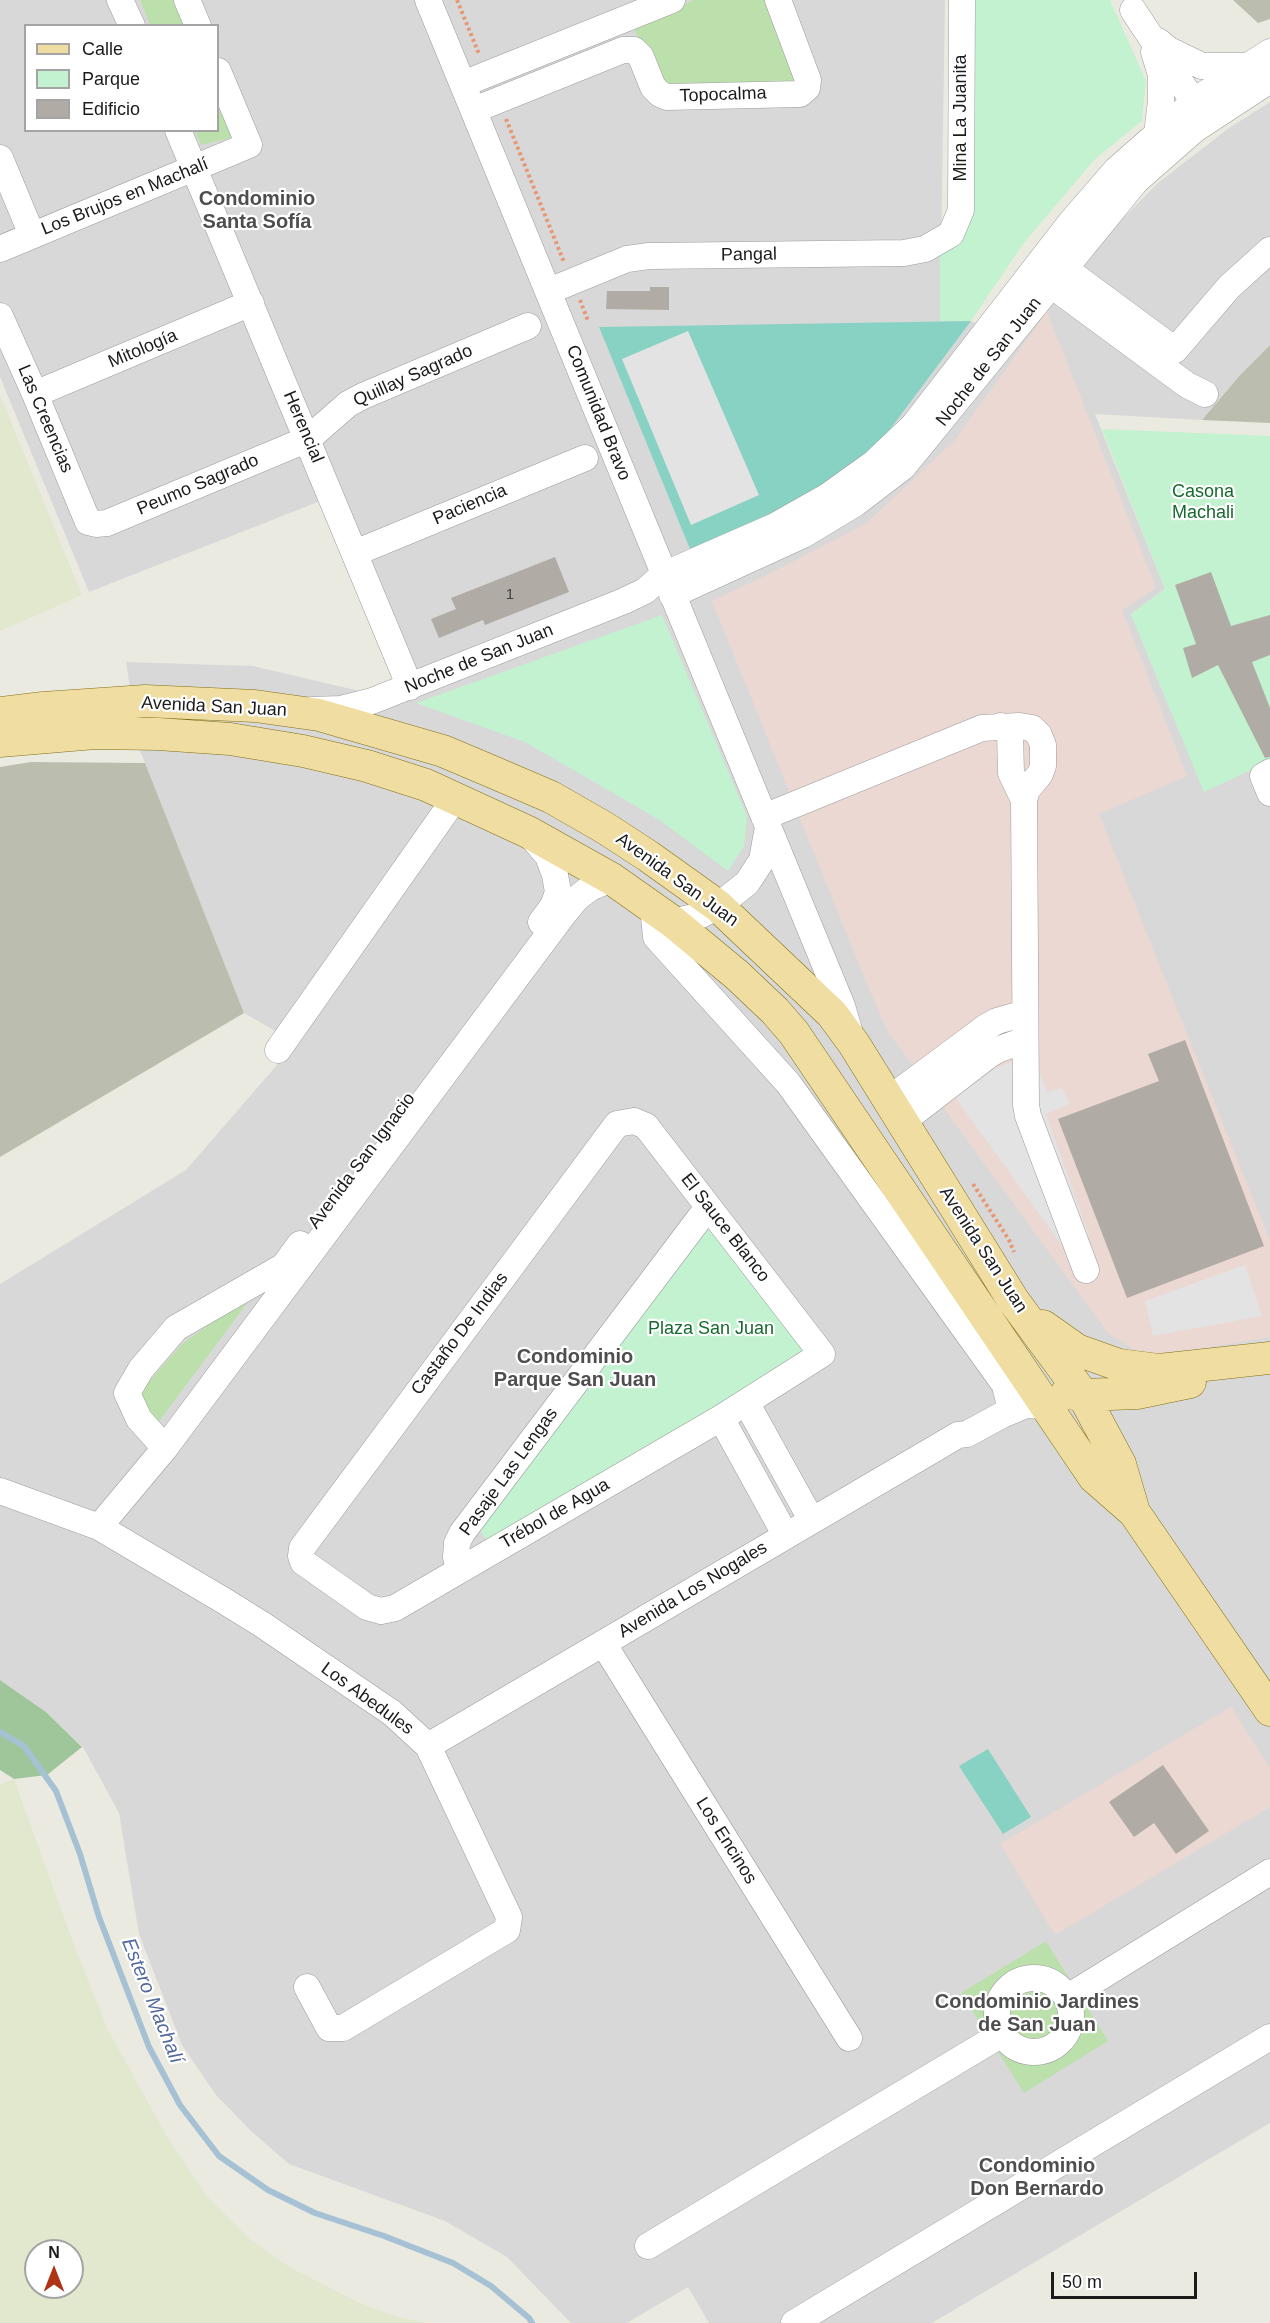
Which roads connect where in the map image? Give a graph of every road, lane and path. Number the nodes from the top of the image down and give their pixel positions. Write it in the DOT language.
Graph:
graph roads {
  1 [pos="120,0"];
  2 [pos="187,0"];
  3 [pos="428,0"];
  4 [pos="457,0"];
  5 [pos="672,0"];
  6 [pos="778,0"];
  7 [pos="962,0"];
  8 [pos="1134,10"];
  9 [pos="131,24"];
  10 [pos="197,24"];
  11 [pos="1150,34"];
  12 [pos="1270,52"];
  13 [pos="1247,66"];
  14 [pos="219,73"];
  15 [pos="488,75"];
  16 [pos="1270,80"];
  17 [pos="463,84"];
  18 [pos="498,101"];
  19 [pos="474,110"];
  20 [pos="1200,112"];
  21 [pos="179,132"];
  22 [pos="1157,134"];
  23 [pos="0,158"];
  24 [pos="195,168"];
  25 [pos="951,234"];
  26 [pos="32,235"];
  27 [pos="0,249"];
  28 [pos="1270,250"];
  29 [pos="1057,276"];
  30 [pos="560,285"];
  31 [pos="251,303"];
  32 [pos="0,316"];
  33 [pos="588,321"];
  34 [pos="528,326"];
  35 [pos="1173,362"];
  36 [pos="35,394"];
  37 [pos="1205,394"];
  38 [pos="308,439"];
  39 [pos="585,458"];
  40 [pos="88,522"];
  41 [pos="355,553"];
  42 [pos="667,585"];
  43 [pos="410,687"];
  44 [pos="285,711"];
  45 [pos="0,713"];
  46 [pos="0,741"];
  47 [pos="1270,772"];
  48 [pos="1270,793"];
  49 [pos="456,797"];
  50 [pos="766,822"];
  51 [pos="528,832"];
  52 [pos="612,879"];
  53 [pos="718,906"];
  54 [pos="663,915"];
  55 [pos="1025,1013"];
  56 [pos="1025,1040"];
  57 [pos="854,1044"];
  58 [pos="278,1050"];
  59 [pos="433,1079"];
  60 [pos="895,1111"];
  61 [pos="616,1124"];
  62 [pos="708,1207"];
  63 [pos="290,1270"];
  64 [pos="1086,1270"];
  65 [pos="1013,1300"];
  66 [pos="822,1354"];
  67 [pos="1269,1358"];
  68 [pos="1013,1373"];
  69 [pos="1137,1393"];
  70 [pos="1083,1395"];
  71 [pos="746,1402"];
  72 [pos="1046,1406"];
  73 [pos="721,1418"];
  74 [pos="958,1435"];
  75 [pos="165,1448"];
  76 [pos="1120,1464"];
  77 [pos="0,1491"];
  78 [pos="1134,1512"];
  79 [pos="812,1521"];
  80 [pos="99,1527"];
  81 [pos="786,1536"];
  82 [pos="304,1544"];
  83 [pos="459,1570"];
  84 [pos="603,1643"];
  85 [pos="1270,1710"];
  86 [pos="428,1746"];
  87 [pos="1270,1872"];
  88 [pos="307,1987"];
  89 [pos="1068,1997"];
  90 [pos="1002,2034"];
  91 [pos="1270,2037"];
  92 [pos="849,2038"];
  93 [pos="648,2246"];
  94 [pos="794,2323"];
  1 -- 9 [label="street"];
  2 -- 10 [label="street"];
  3 -- 17 [label="street, Comunidad Bravo"];
  4 -- 15 [label="path"];
  5 -- 15 [label="street"];
  6 -- 18 [label="street, Topocalma"];
  7 -- 25 [label="street, Mina La Juanita"];
  8 -- 11 [label="street"];
  11 -- 13 [label="street"];
  11 -- 20 [label="street"];
  11 -- 22 [label="street"];
  12 -- 13 [label="street"];
  13 -- 20 [label="street"];
  14 -- 24 [label="street, Los Brujos en Machalí"];
  15 -- 17 [label="street"];
  16 -- 20 [label="street, Noche de San Juan"];
  17 -- 19 [label="street, Comunidad Bravo"];
  18 -- 19 [label="street, Topocalma"];
  18 -- 30 [label="path"];
  19 -- 30 [label="street, Comunidad Bravo"];
  20 -- 22 [label="street"];
  20 -- 29 [label="street, Noche de San Juan"];
  21 -- 24 [label="street, Herencial"];
  22 -- 42 [label="street"];
  23 -- 26 [label="street"];
  24 -- 26 [label="street, Los Brujos en Machalí"];
  24 -- 31 [label="street, Herencial"];
  25 -- 30 [label="street, Pangal"];
  26 -- 27 [label="street, Los Brujos en Machalí"];
  28 -- 35 [label="street"];
  29 -- 35 [label="street"];
  29 -- 42 [label="street, Noche de San Juan"];
  30 -- 33 [label="path"];
  30 -- 42 [label="street, Comunidad Bravo"];
  31 -- 36 [label="street, Mitología"];
  31 -- 38 [label="street, Herencial"];
  32 -- 36 [label="street, Las Creencias"];
  34 -- 38 [label="street, Quillay Sagrado"];
  35 -- 37 [label="street"];
  36 -- 40 [label="street, Las Creencias"];
  38 -- 40 [label="street, Peumo Sagrado"];
  38 -- 41 [label="street, Herencial"];
  39 -- 41 [label="street, Paciencia"];
  41 -- 43 [label="street, Herencial"];
  42 -- 43 [label="street, Noche de San Juan"];
  42 -- 50 [label="street, Comunidad Bravo"];
  43 -- 44 [label="street, Noche de San Juan"];
  44 -- 45 [label="main road, Avenida San Juan"];
  44 -- 53 [label="main road, Avenida San Juan"];
  46 -- 49 [label="main road, Avenida San Juan"];
  47 -- 48 [label="street"];
  49 -- 51 [label="main road, Avenida San Juan"];
  49 -- 58 [label="street"];
  50 -- 53 [label="street"];
  50 -- 55 [label="street"];
  50 -- 57 [label="street, Comunidad Bravo"];
  51 -- 52 [label="main road, Avenida San Juan"];
  51 -- 59 [label="street, Avenida San Ignacio"];
  52 -- 54 [label="main road, Avenida San Juan"];
  52 -- 59 [label="street, Avenida San Ignacio"];
  53 -- 54 [label="street"];
  53 -- 57 [label="main road, Avenida San Juan"];
  54 -- 68 [label="main road, Avenida San Juan"];
  54 -- 68 [label="street, Avenida San Juan"];
  55 -- 56 [label="street"];
  55 -- 60 [label="street"];
  56 -- 60 [label="street"];
  56 -- 64 [label="street"];
  57 -- 60 [label="main road, Avenida San Juan"];
  59 -- 63 [label="street, Avenida San Ignacio"];
  60 -- 65 [label="main road, Avenida San Juan"];
  61 -- 62 [label="street, El Sauce Blanco"];
  61 -- 82 [label="street, Castaño De Indias"];
  62 -- 66 [label="street, El Sauce Blanco"];
  62 -- 83 [label="street, Pasaje Las Lengas"];
  63 -- 75 [label="street, Avenida San Ignacio"];
  63 -- 75 [label="street, Avenida San Ignacio"];
  65 -- 67 [label="main road"];
  65 -- 70 [label="main road, Avenida San Juan"];
  66 -- 71 [label="street, Trébol de Agua"];
  67 -- 69 [label="main road"];
  68 -- 70 [label="main road"];
  68 -- 72 [label="main road, Avenida San Juan"];
  68 -- 74 [label="street, Avenida Los Nogales"];
  69 -- 70 [label="main road"];
  69 -- 76 [label="main road"];
  70 -- 76 [label="main road, Avenida San Juan"];
  71 -- 73 [label="street, Trébol de Agua"];
  71 -- 79 [label="street"];
  72 -- 74 [label="street, Avenida Los Nogales"];
  72 -- 78 [label="main road, Avenida San Juan"];
  73 -- 81 [label="street"];
  73 -- 83 [label="street, Trébol de Agua"];
  74 -- 79 [label="street, Avenida Los Nogales"];
  75 -- 80 [label="street, Avenida San Ignacio"];
  76 -- 78 [label="main road, Avenida San Juan"];
  77 -- 80 [label="street, Los Abedules"];
  78 -- 85 [label="main road, Avenida San Juan"];
  79 -- 81 [label="street, Avenida Los Nogales"];
  80 -- 86 [label="street, Los Abedules"];
  81 -- 84 [label="street, Avenida Los Nogales"];
  82 -- 83 [label="street, Trébol de Agua"];
  84 -- 86 [label="street, Avenida Los Nogales"];
  84 -- 92 [label="street, Los Encinos"];
  86 -- 88 [label="street, Los Abedules"];
  87 -- 89 [label="street"];
  89 -- 90 [label="street"];
  89 -- 90 [label="street"];
  90 -- 93 [label="street"];
  91 -- 94 [label="street"];
}
